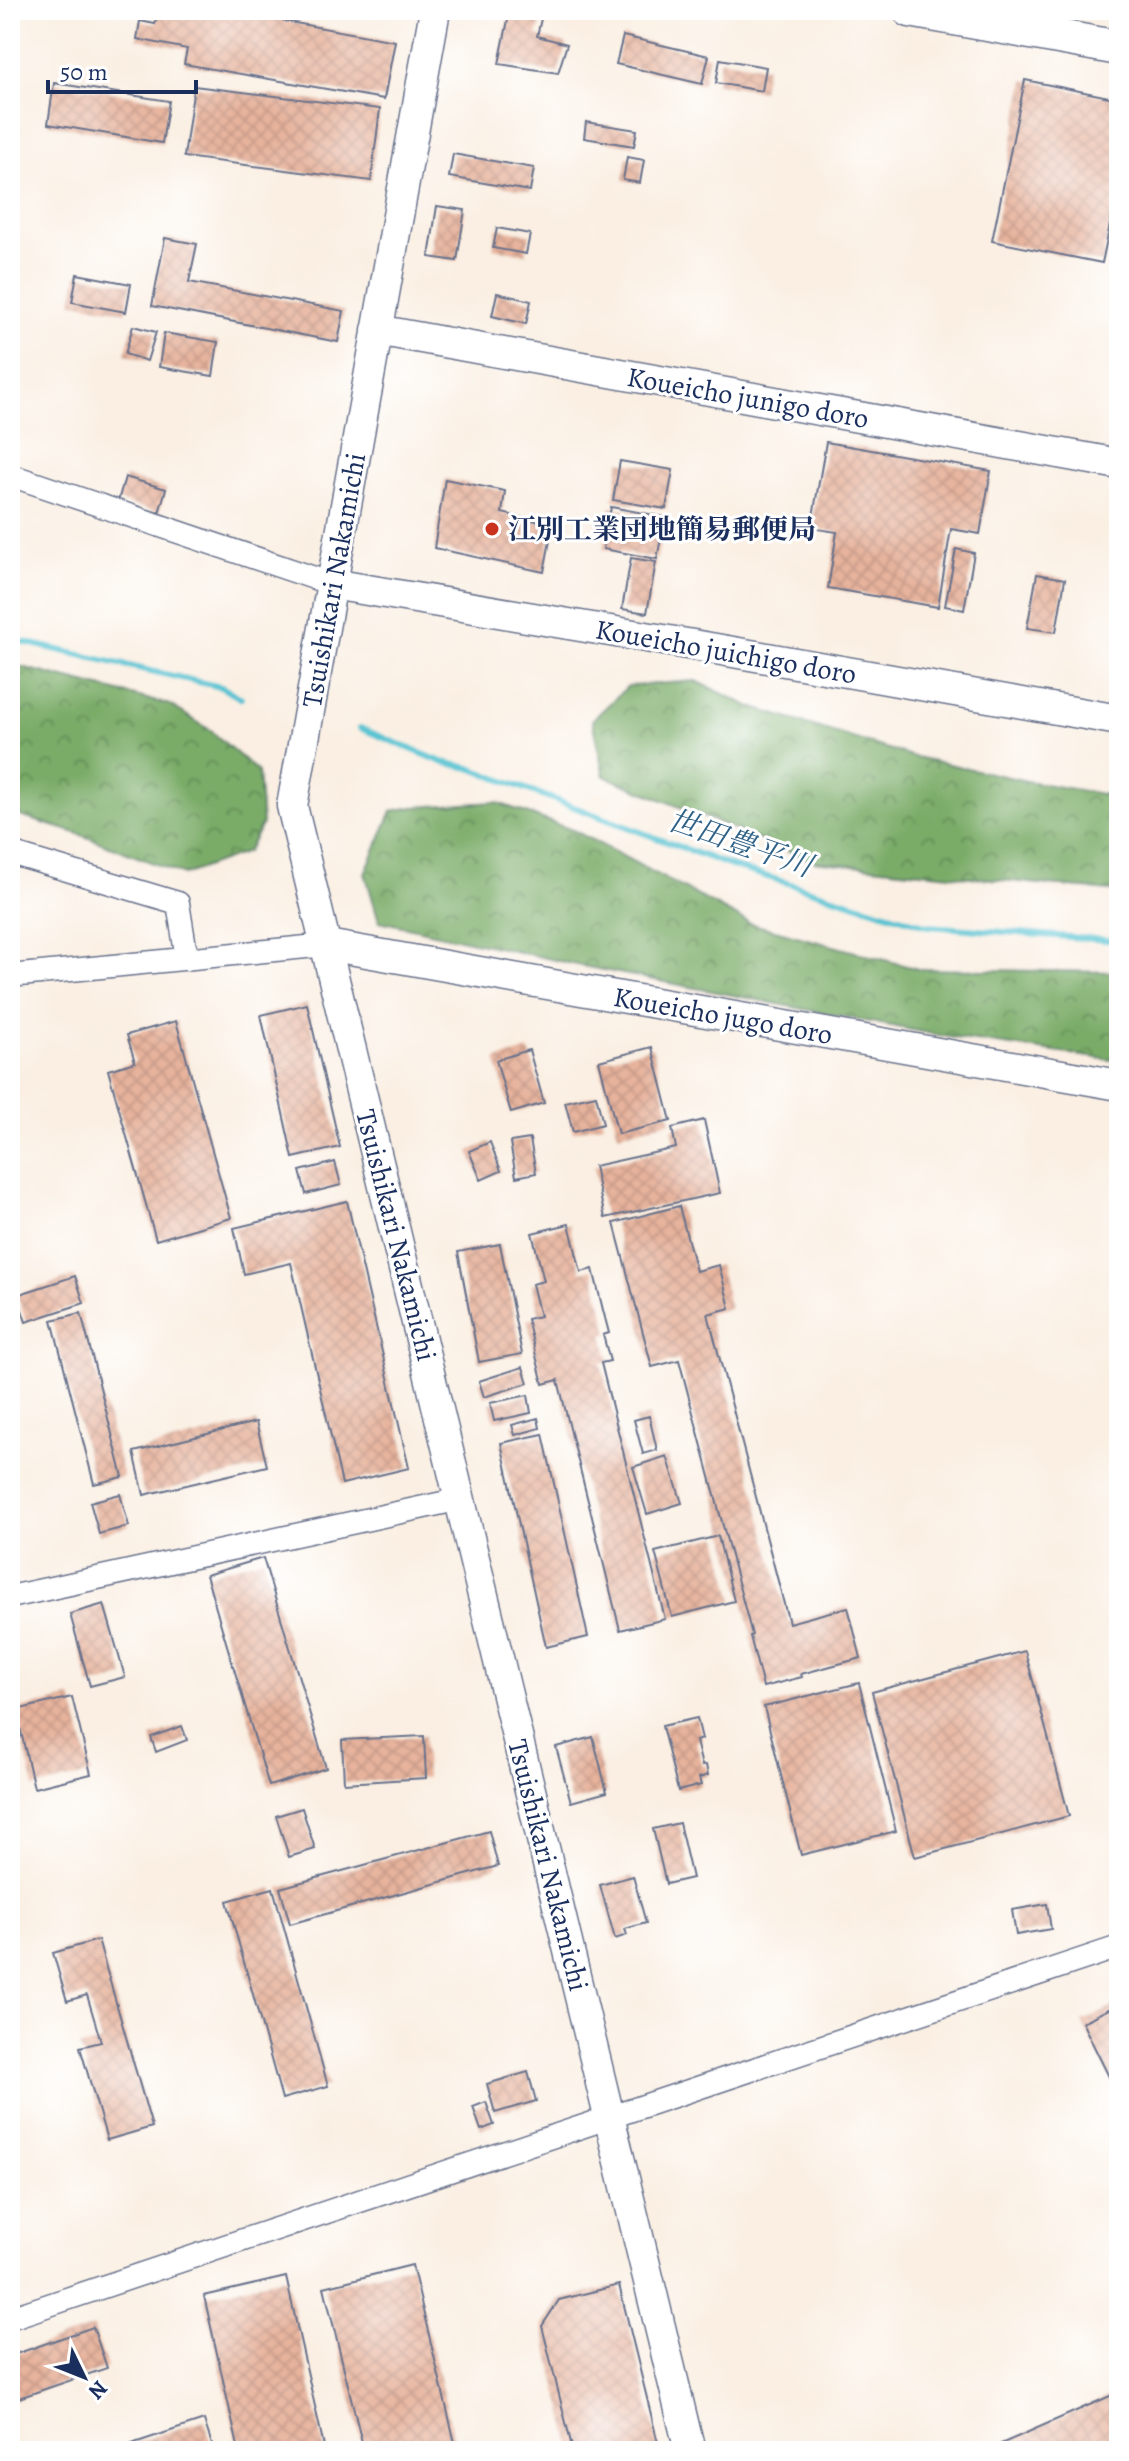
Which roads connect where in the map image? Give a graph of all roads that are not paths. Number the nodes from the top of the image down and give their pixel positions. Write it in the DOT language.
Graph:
graph roads {
  1 [pos="435,10"];
  2 [pos="910,10"];
  3 [pos="1119,48"];
  4 [pos="377,330"];
  5 [pos="1119,464"];
  6 [pos="10,475"];
  7 [pos="332,584"];
  8 [pos="1119,720"];
  9 [pos="10,853"];
  10 [pos="327,945"];
  11 [pos="187,959"];
  12 [pos="10,976"];
  13 [pos="1119,1085"];
  14 [pos="461,1499"];
  15 [pos="10,1597"];
  16 [pos="1119,1947"];
  17 [pos="610,2118"];
  18 [pos="10,2318"];
  19 [pos="690,2451"];
  1 -- 4 [label="street, Tsuishikari Nakamichi"];
  2 -- 3 [label="main road"];
  4 -- 5 [label="street, Koueicho junigo doro"];
  4 -- 7 [label="street, Tsuishikari Nakamichi"];
  6 -- 7 [label="street"];
  7 -- 8 [label="street, Koueicho juichigo doro"];
  7 -- 10 [label="street, Tsuishikari Nakamichi"];
  9 -- 11 [label="street"];
  10 -- 11 [label="street"];
  10 -- 13 [label="street, Koueicho jugo doro"];
  10 -- 14 [label="street, Tsuishikari Nakamichi"];
  11 -- 12 [label="street"];
  14 -- 15 [label="street"];
  14 -- 17 [label="street, Tsuishikari Nakamichi"];
  16 -- 17 [label="street"];
  17 -- 18 [label="street"];
  17 -- 19 [label="street, Tsuishikari Nakamichi"];
}
